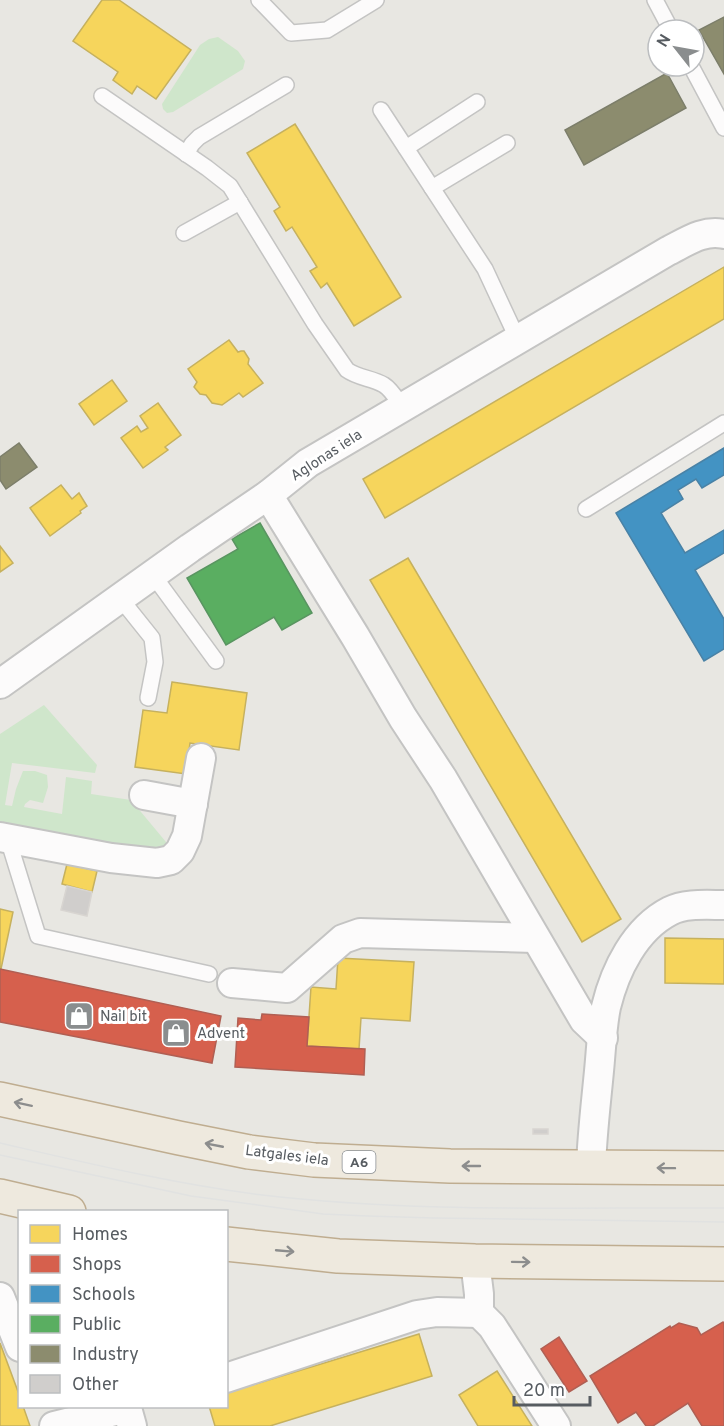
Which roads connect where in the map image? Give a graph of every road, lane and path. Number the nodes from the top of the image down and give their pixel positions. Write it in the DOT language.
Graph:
graph roads {
  1 [pos="259,0"];
  2 [pos="376,0"];
  3 [pos="655,0"];
  4 [pos="665,18"];
  5 [pos="696,78"];
  6 [pos="286,85"];
  7 [pos="102,96"];
  8 [pos="477,102"];
  9 [pos="381,110"];
  10 [pos="724,129"];
  11 [pos="507,143"];
  12 [pos="406,148"];
  13 [pos="186,154"];
  14 [pos="432,188"];
  15 [pos="240,202"];
  16 [pos="184,233"];
  17 [pos="724,234"];
  18 [pos="518,340"];
  19 [pos="403,408"];
  20 [pos="724,423"];
  21 [pos="268,495"];
  22 [pos="586,509"];
  23 [pos="153,575"];
  24 [pos="120,598"];
  25 [pos="216,661"];
  26 [pos="0,684"];
  27 [pos="148,698"];
  28 [pos="201,758"];
  29 [pos="144,795"];
  30 [pos="193,804"];
  31 [pos="4,838"];
  32 [pos="724,905"];
  33 [pos="535,938"];
  34 [pos="220,979"];
  35 [pos="603,1038"];
  36 [pos="0,1100"];
  37 [pos="591,1167"];
  38 [pos="724,1168"];
  39 [pos="0,1196"];
  40 [pos="60,1210"];
  41 [pos="228,1244"];
  42 [pos="475,1261"];
  43 [pos="724,1264"];
  44 [pos="0,1297"];
  45 [pos="479,1313"];
  46 [pos="18,1342"];
  47 [pos="228,1377"];
  48 [pos="42,1408"];
  49 [pos="131,1414"];
  50 [pos="49,1426"];
  51 [pos="54,1426"];
  52 [pos="556,1426"];
  1 -- 2 [label="lane"];
  3 -- 4 [label="lane"];
  5 -- 10 [label="lane"];
  6 -- 13 [label="lane"];
  7 -- 13 [label="lane"];
  8 -- 12 [label="lane"];
  9 -- 12 [label="lane"];
  11 -- 14 [label="lane"];
  12 -- 14 [label="lane"];
  13 -- 15 [label="lane"];
  14 -- 18 [label="lane"];
  15 -- 16 [label="lane"];
  15 -- 19 [label="lane"];
  17 -- 18 [label="street, Aglonas iela"];
  18 -- 19 [label="street, Aglonas iela"];
  19 -- 21 [label="street, Aglonas iela"];
  20 -- 22 [label="lane"];
  21 -- 23 [label="street, Aglonas iela"];
  21 -- 33 [label="street"];
  23 -- 24 [label="street, Aglonas iela"];
  23 -- 25 [label="lane"];
  24 -- 26 [label="street, Aglonas iela"];
  24 -- 27 [label="lane"];
  28 -- 30 [label="street"];
  29 -- 30 [label="street"];
  30 -- 31 [label="street"];
  31 -- 34 [label="lane"];
  32 -- 35 [label="street"];
  33 -- 34 [label="street"];
  33 -- 35 [label="street"];
  35 -- 37 [label="street"];
  37 -- 36 [label="highway, Latgales iela / A6, one-way"];
  38 -- 37 [label="highway, Latgales iela / A6, one-way"];
  39 -- 40 [label="highway"];
  41 -- 42 [label="highway, one-way"];
  42 -- 43 [label="highway, one-way"];
  42 -- 45 [label="street"];
  44 -- 46 [label="street"];
  45 -- 47 [label="street"];
  45 -- 52 [label="street"];
  48 -- 50 [label="street"];
  49 -- 51 [label="street"];
}
